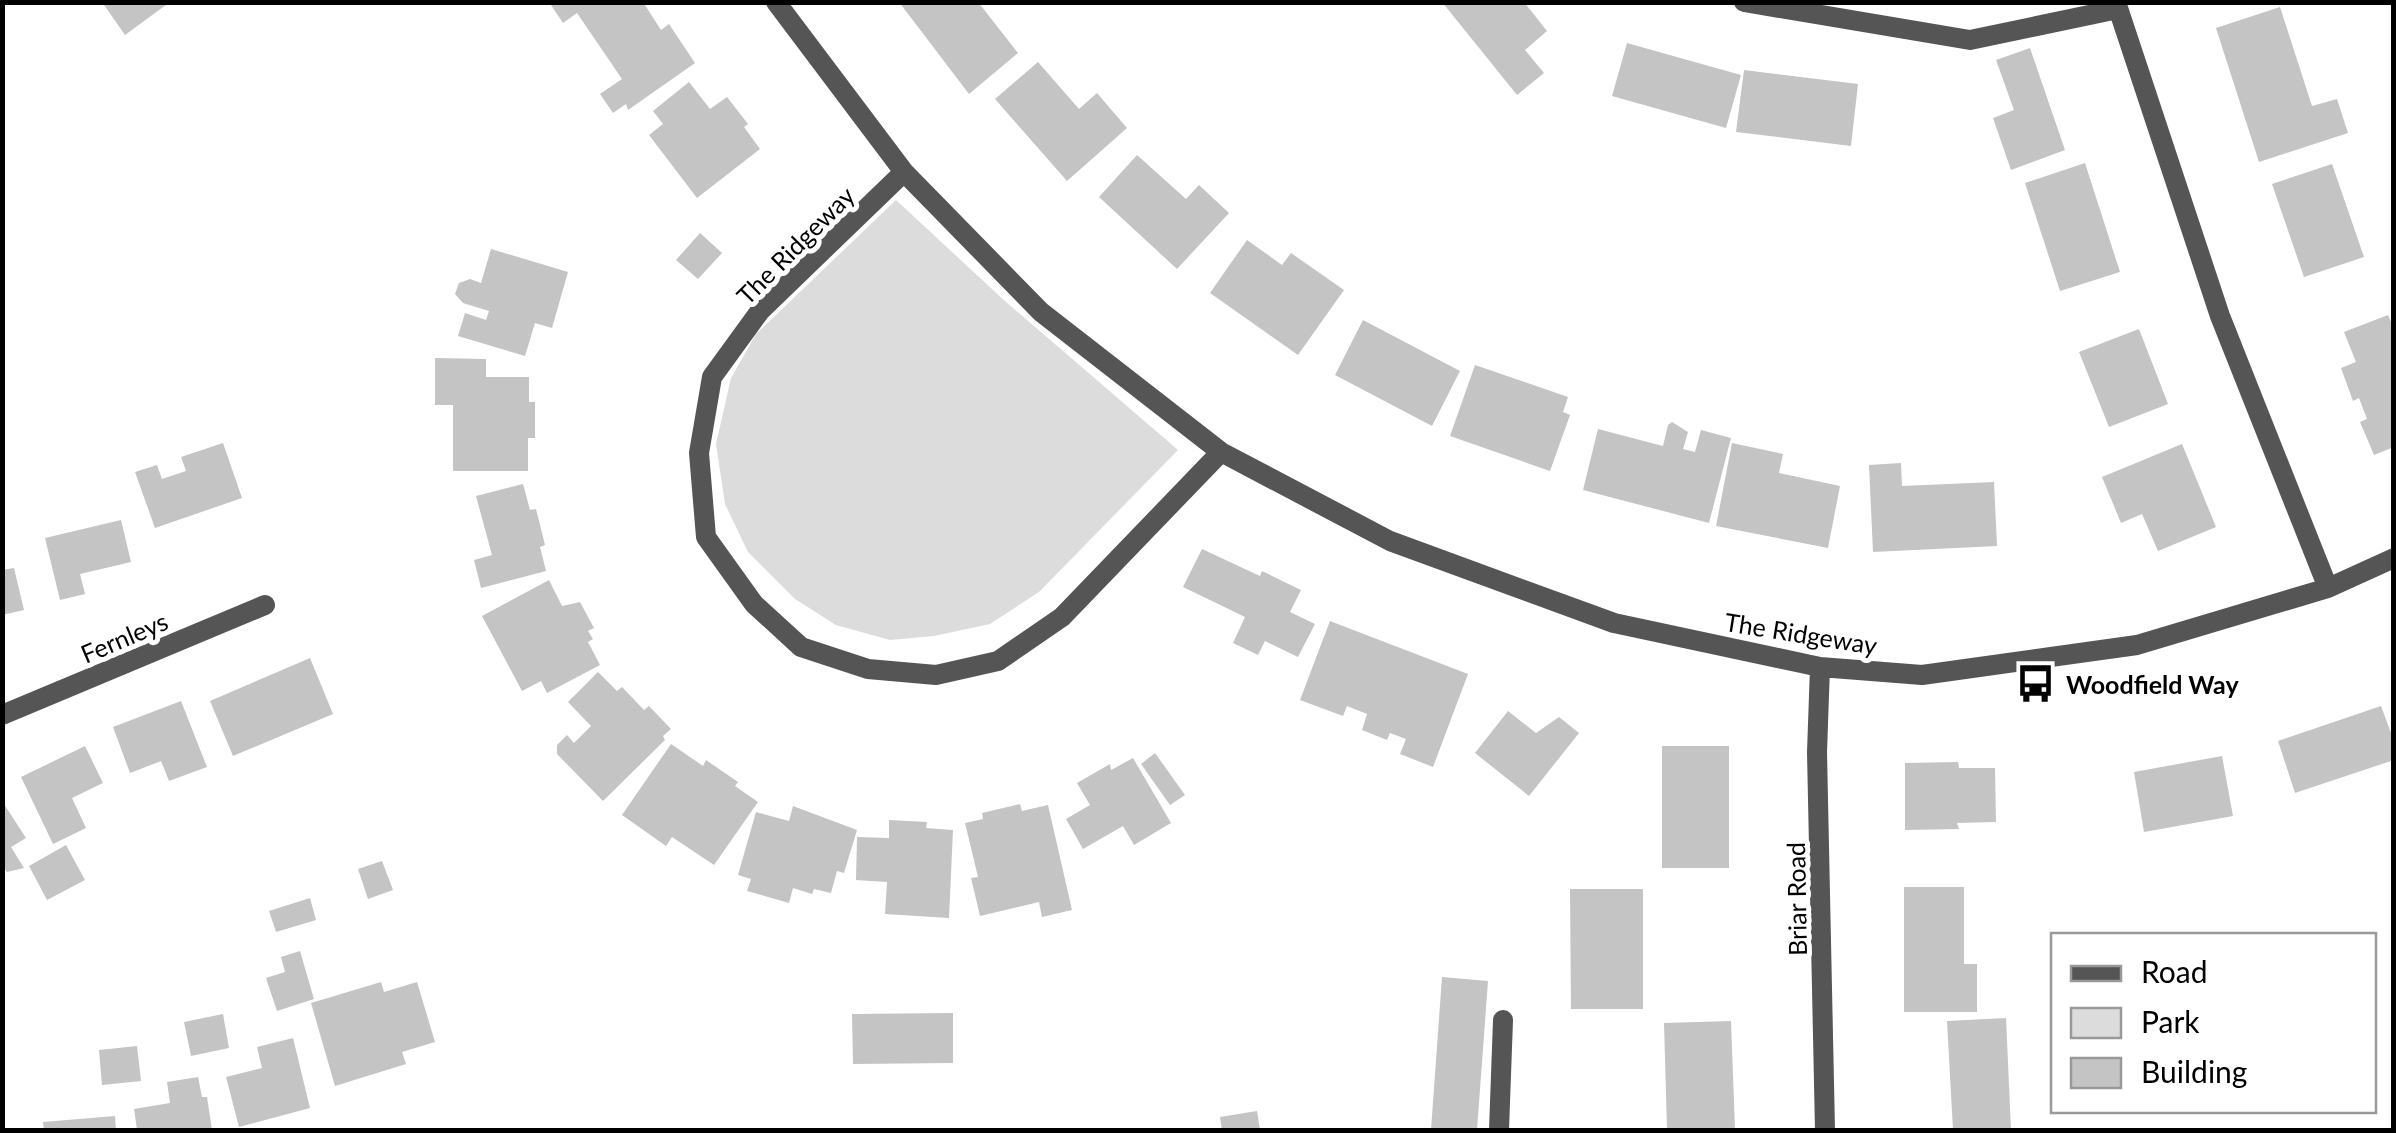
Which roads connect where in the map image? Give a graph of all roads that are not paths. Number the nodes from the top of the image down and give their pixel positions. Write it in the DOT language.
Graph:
graph roads {
  1 [pos="776,2"];
  2 [pos="1744,2"];
  3 [pos="2117,6"];
  4 [pos="904,172"];
  5 [pos="1221,452"];
  6 [pos="2394,558"];
  7 [pos="2328,588"];
  8 [pos="265,605"];
  9 [pos="1820,667"];
  10 [pos="2,716"];
  11 [pos="1504,1020"];
  12 [pos="1498,1130"];
  13 [pos="1826,1130"];
  1 -- 4 [label="street, The Ridgeway"];
  2 -- 3 [label="street"];
  3 -- 7 [label="street"];
  4 -- 5 [label="street, The Ridgeway"];
  4 -- 5 [label="street, The Ridgeway"];
  5 -- 9 [label="street, The Ridgeway"];
  6 -- 7 [label="street, The Ridgeway"];
  7 -- 9 [label="street, The Ridgeway"];
  8 -- 10 [label="street, Fernleys"];
  9 -- 13 [label="street, Briar Road"];
  11 -- 12 [label="street"];
}
